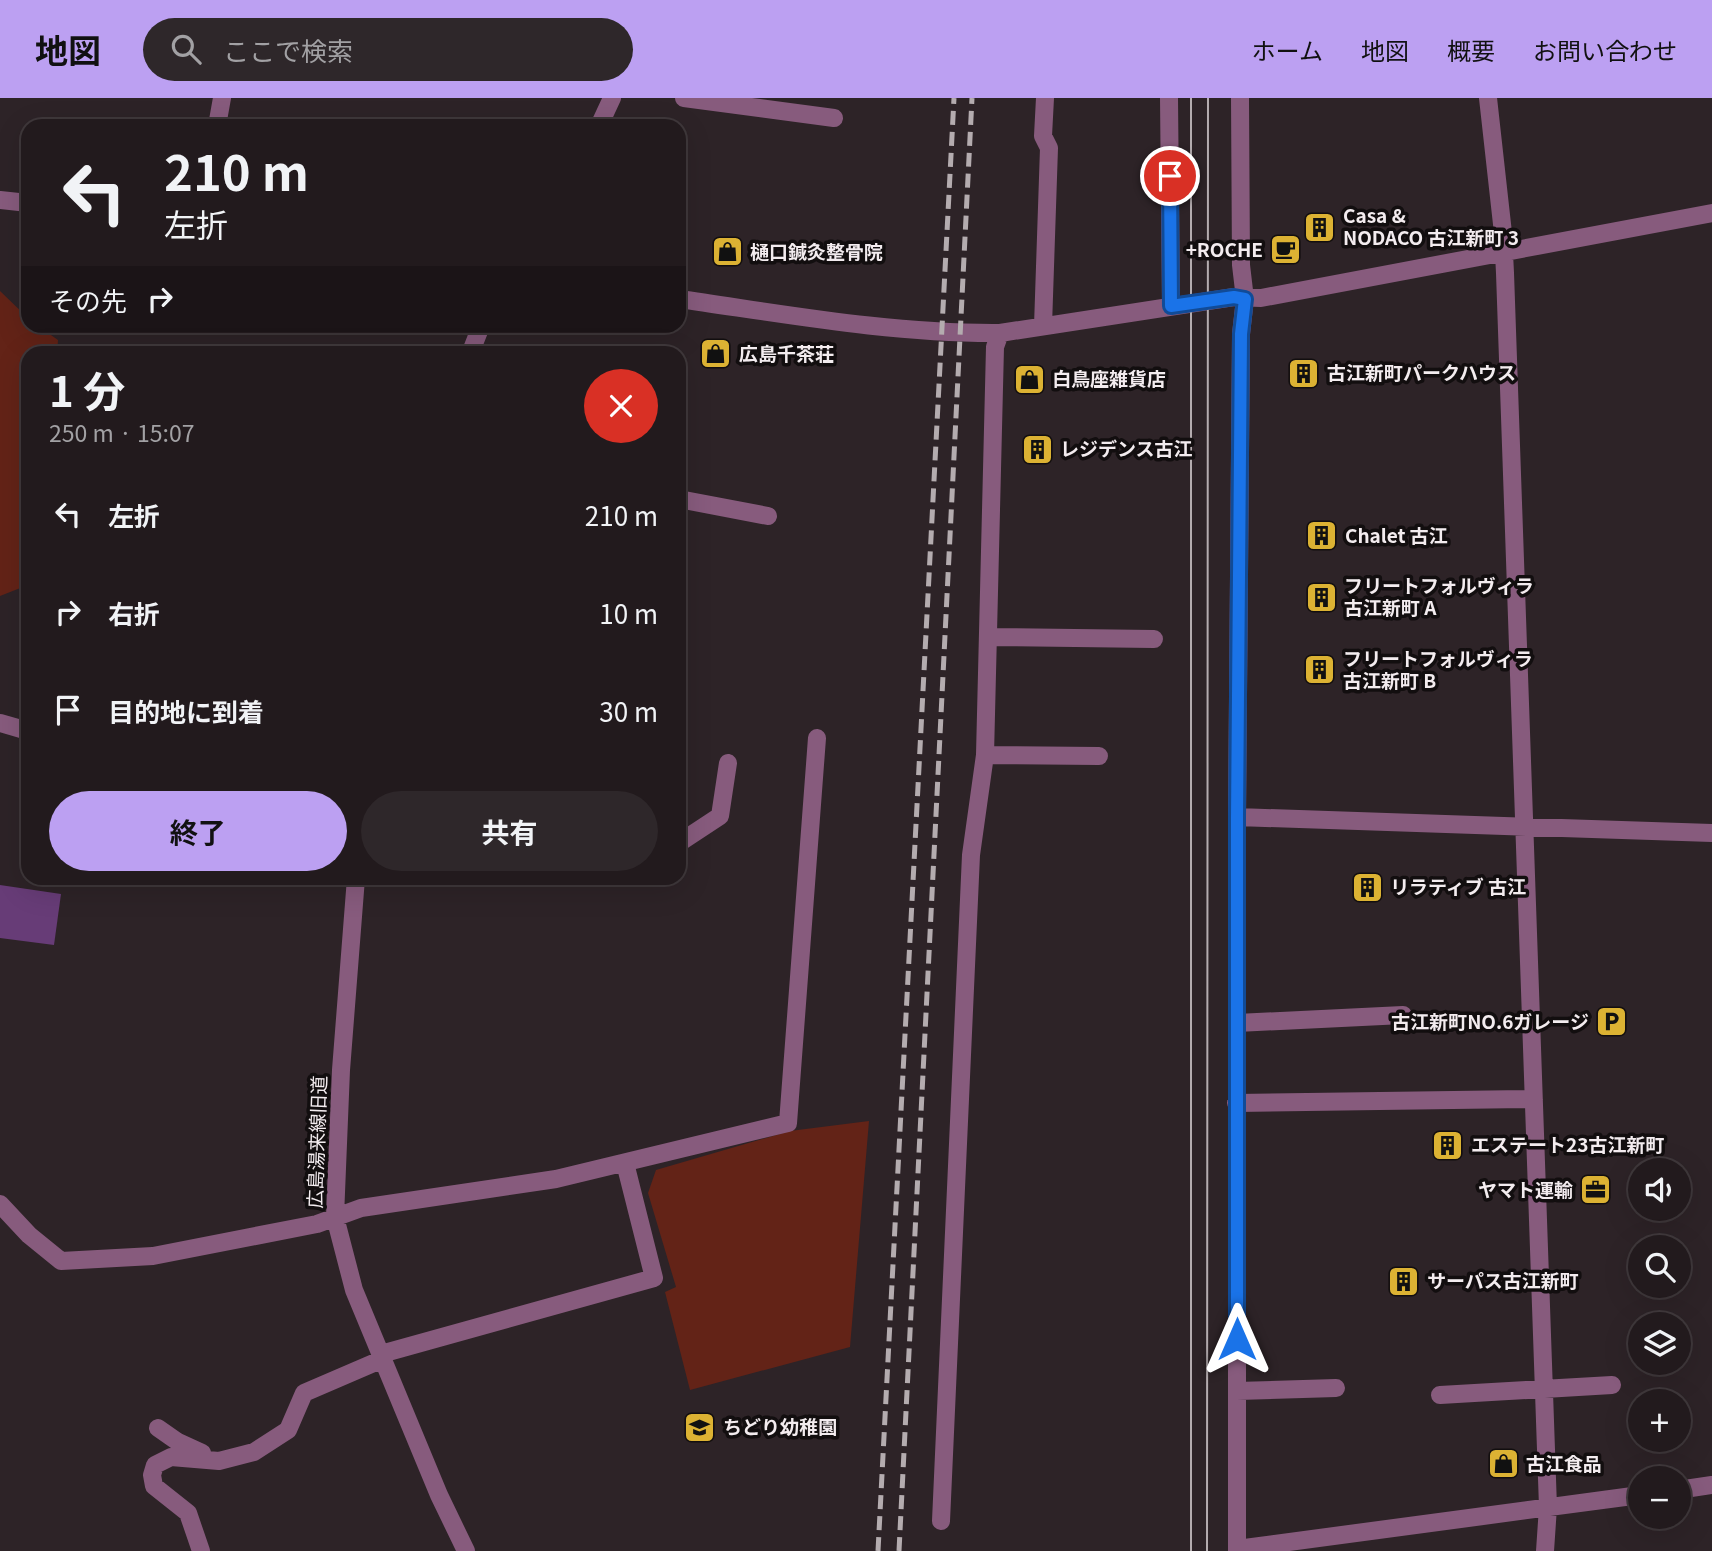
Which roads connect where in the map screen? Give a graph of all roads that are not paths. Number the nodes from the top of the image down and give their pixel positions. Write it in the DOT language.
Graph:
graph roads {
  1 [pos="222,98"];
  2 [pos="612,98"];
  3 [pos="684,98"];
  4 [pos="1045,98"];
  5 [pos="1169,98"];
  6 [pos="1240,98"];
  7 [pos="1488,98"];
  8 [pos="834,118"];
  9 [pos="218,119"];
  10 [pos="602,119"];
  11 [pos="0,200"];
  12 [pos="21,203"];
  13 [pos="1712,213"];
  14 [pos="1504,252"];
  15 [pos="1245,299"];
  16 [pos="686,300"];
  17 [pos="1171,306"];
  18 [pos="1043,326"];
  19 [pos="1000,333"];
  20 [pos="686,500"];
  21 [pos="768,516"];
  22 [pos="989,637"];
  23 [pos="1154,639"];
  24 [pos="0,723"];
  25 [pos="21,729"];
  26 [pos="817,738"];
  27 [pos="985,755"];
  28 [pos="1099,756"];
  29 [pos="728,763"];
  30 [pos="1237,817"];
  31 [pos="1524,826"];
  32 [pos="1712,833"];
  33 [pos="686,838"];
  34 [pos="355,885"];
  35 [pos="1403,1015"];
  36 [pos="1237,1023"];
  37 [pos="1534,1099"];
  38 [pos="1236,1103"];
  39 [pos="625,1163"];
  40 [pos="0,1204"];
  41 [pos="335,1217"];
  42 [pos="382,1356"];
  43 [pos="1612,1385"];
  44 [pos="1544,1387"];
  45 [pos="1336,1388"];
  46 [pos="1237,1391"];
  47 [pos="1440,1395"];
  48 [pos="158,1428"];
  49 [pos="208,1461"];
  50 [pos="1712,1485"];
  51 [pos="1691,1488"];
  52 [pos="1628,1497"];
  53 [pos="1548,1507"];
  54 [pos="941,1521"];
  55 [pos="1237,1550"];
  56 [pos="201,1551"];
  57 [pos="466,1551"];
  58 [pos="1545,1551"];
  1 -- 9 [label="street"];
  2 -- 10 [label="street"];
  3 -- 8 [label="street"];
  4 -- 18 [label="street"];
  5 -- 17 [label="street"];
  6 -- 15 [label="street"];
  7 -- 14 [label="street"];
  11 -- 12 [label="street"];
  13 -- 14 [label="street"];
  14 -- 15 [label="street"];
  14 -- 31 [label="street"];
  15 -- 17 [label="street"];
  15 -- 30 [label="street"];
  16 -- 19 [label="street"];
  17 -- 18 [label="street"];
  18 -- 19 [label="street"];
  19 -- 22 [label="street"];
  20 -- 21 [label="street"];
  22 -- 23 [label="street"];
  22 -- 27 [label="street"];
  24 -- 25 [label="street"];
  26 -- 39 [label="street"];
  27 -- 28 [label="street"];
  27 -- 54 [label="street"];
  29 -- 33 [label="street"];
  30 -- 31 [label="street"];
  30 -- 36 [label="street"];
  31 -- 32 [label="street"];
  31 -- 37 [label="street"];
  34 -- 41 [label="street, 広島湯来線旧道"];
  35 -- 36 [label="street"];
  36 -- 38 [label="street"];
  37 -- 38 [label="street"];
  37 -- 44 [label="street"];
  38 -- 46 [label="street"];
  39 -- 41 [label="street"];
  39 -- 42 [label="street"];
  40 -- 41 [label="street"];
  41 -- 42 [label="street, 広島湯来線旧道"];
  42 -- 49 [label="street"];
  42 -- 57 [label="street, 広島湯来線旧道"];
  43 -- 44 [label="street"];
  44 -- 47 [label="street"];
  44 -- 53 [label="street"];
  45 -- 46 [label="street"];
  46 -- 55 [label="street"];
  48 -- 49 [label="street"];
  49 -- 56 [label="street"];
  50 -- 51 [label="street"];
  52 -- 53 [label="street"];
  53 -- 55 [label="street"];
  53 -- 58 [label="street"];
}
